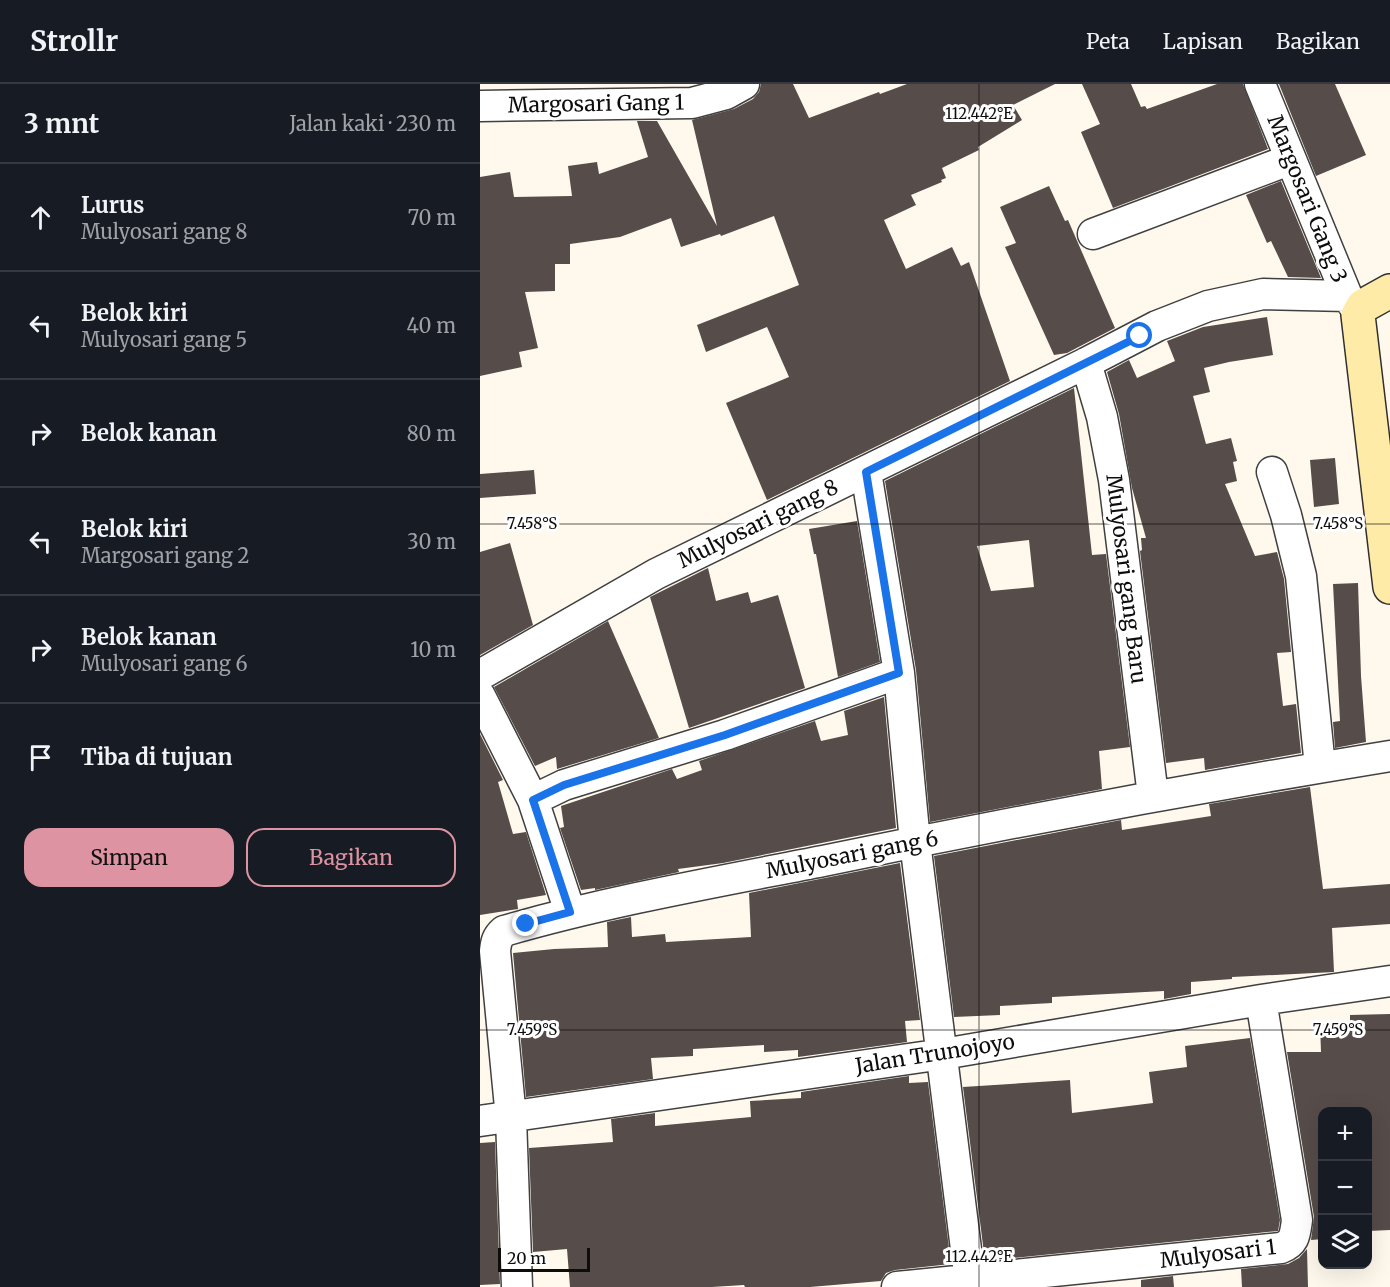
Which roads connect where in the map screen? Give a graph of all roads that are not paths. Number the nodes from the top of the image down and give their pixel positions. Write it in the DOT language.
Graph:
graph roads {
  1 [pos="744,84"];
  2 [pos="1260,84"];
  3 [pos="480,106"];
  4 [pos="1290,160"];
  5 [pos="1093,234"];
  6 [pos="1390,291"];
  7 [pos="1353,304"];
  8 [pos="1086,363"];
  9 [pos="866,472"];
  10 [pos="1272,472"];
  11 [pos="1390,587"];
  12 [pos="899,673"];
  13 [pos="480,675"];
  14 [pos="480,696"];
  15 [pos="1390,756"];
  16 [pos="1320,768"];
  17 [pos="1153,796"];
  18 [pos="533,800"];
  19 [pos="915,842"];
  20 [pos="570,912"];
  21 [pos="1390,981"];
  22 [pos="1261,1000"];
  23 [pos="943,1054"];
  24 [pos="511,1118"];
  25 [pos="480,1122"];
  26 [pos="970,1281"];
  27 [pos="517,1287"];
  28 [pos="897,1287"];
  1 -- 3 [label="street, Margosari Gang 1"];
  2 -- 4 [label="street, Margosari Gang 3"];
  4 -- 5 [label="street"];
  4 -- 7 [label="street, Margosari Gang 3"];
  6 -- 7 [label="street"];
  7 -- 8 [label="street, Mulyosari gang 8"];
  7 -- 11 [label="street"];
  8 -- 9 [label="street, Mulyosari gang 8"];
  8 -- 17 [label="street, Mulyosari gang Baru"];
  9 -- 12 [label="street"];
  9 -- 13 [label="street, Mulyosari gang 8"];
  10 -- 16 [label="street"];
  12 -- 18 [label="street"];
  12 -- 19 [label="street"];
  14 -- 18 [label="street"];
  15 -- 16 [label="street, Mulyosari gang 6"];
  16 -- 17 [label="street, Mulyosari gang 6"];
  17 -- 19 [label="street, Mulyosari gang 6"];
  18 -- 20 [label="street"];
  19 -- 20 [label="street, Mulyosari gang 6"];
  19 -- 23 [label="street"];
  20 -- 24 [label="street, Mulyosari gang 6"];
  21 -- 22 [label="street, Jalan Trunojoyo"];
  22 -- 23 [label="street, Jalan Trunojoyo"];
  22 -- 26 [label="street, Mulyosari 1"];
  23 -- 24 [label="street, Jalan Trunojoyo"];
  23 -- 26 [label="street"];
  24 -- 25 [label="street, Jalan Trunojoyo"];
  24 -- 27 [label="street, Mulyosari gang 6"];
  26 -- 28 [label="street, Mulyosari 1"];
}
